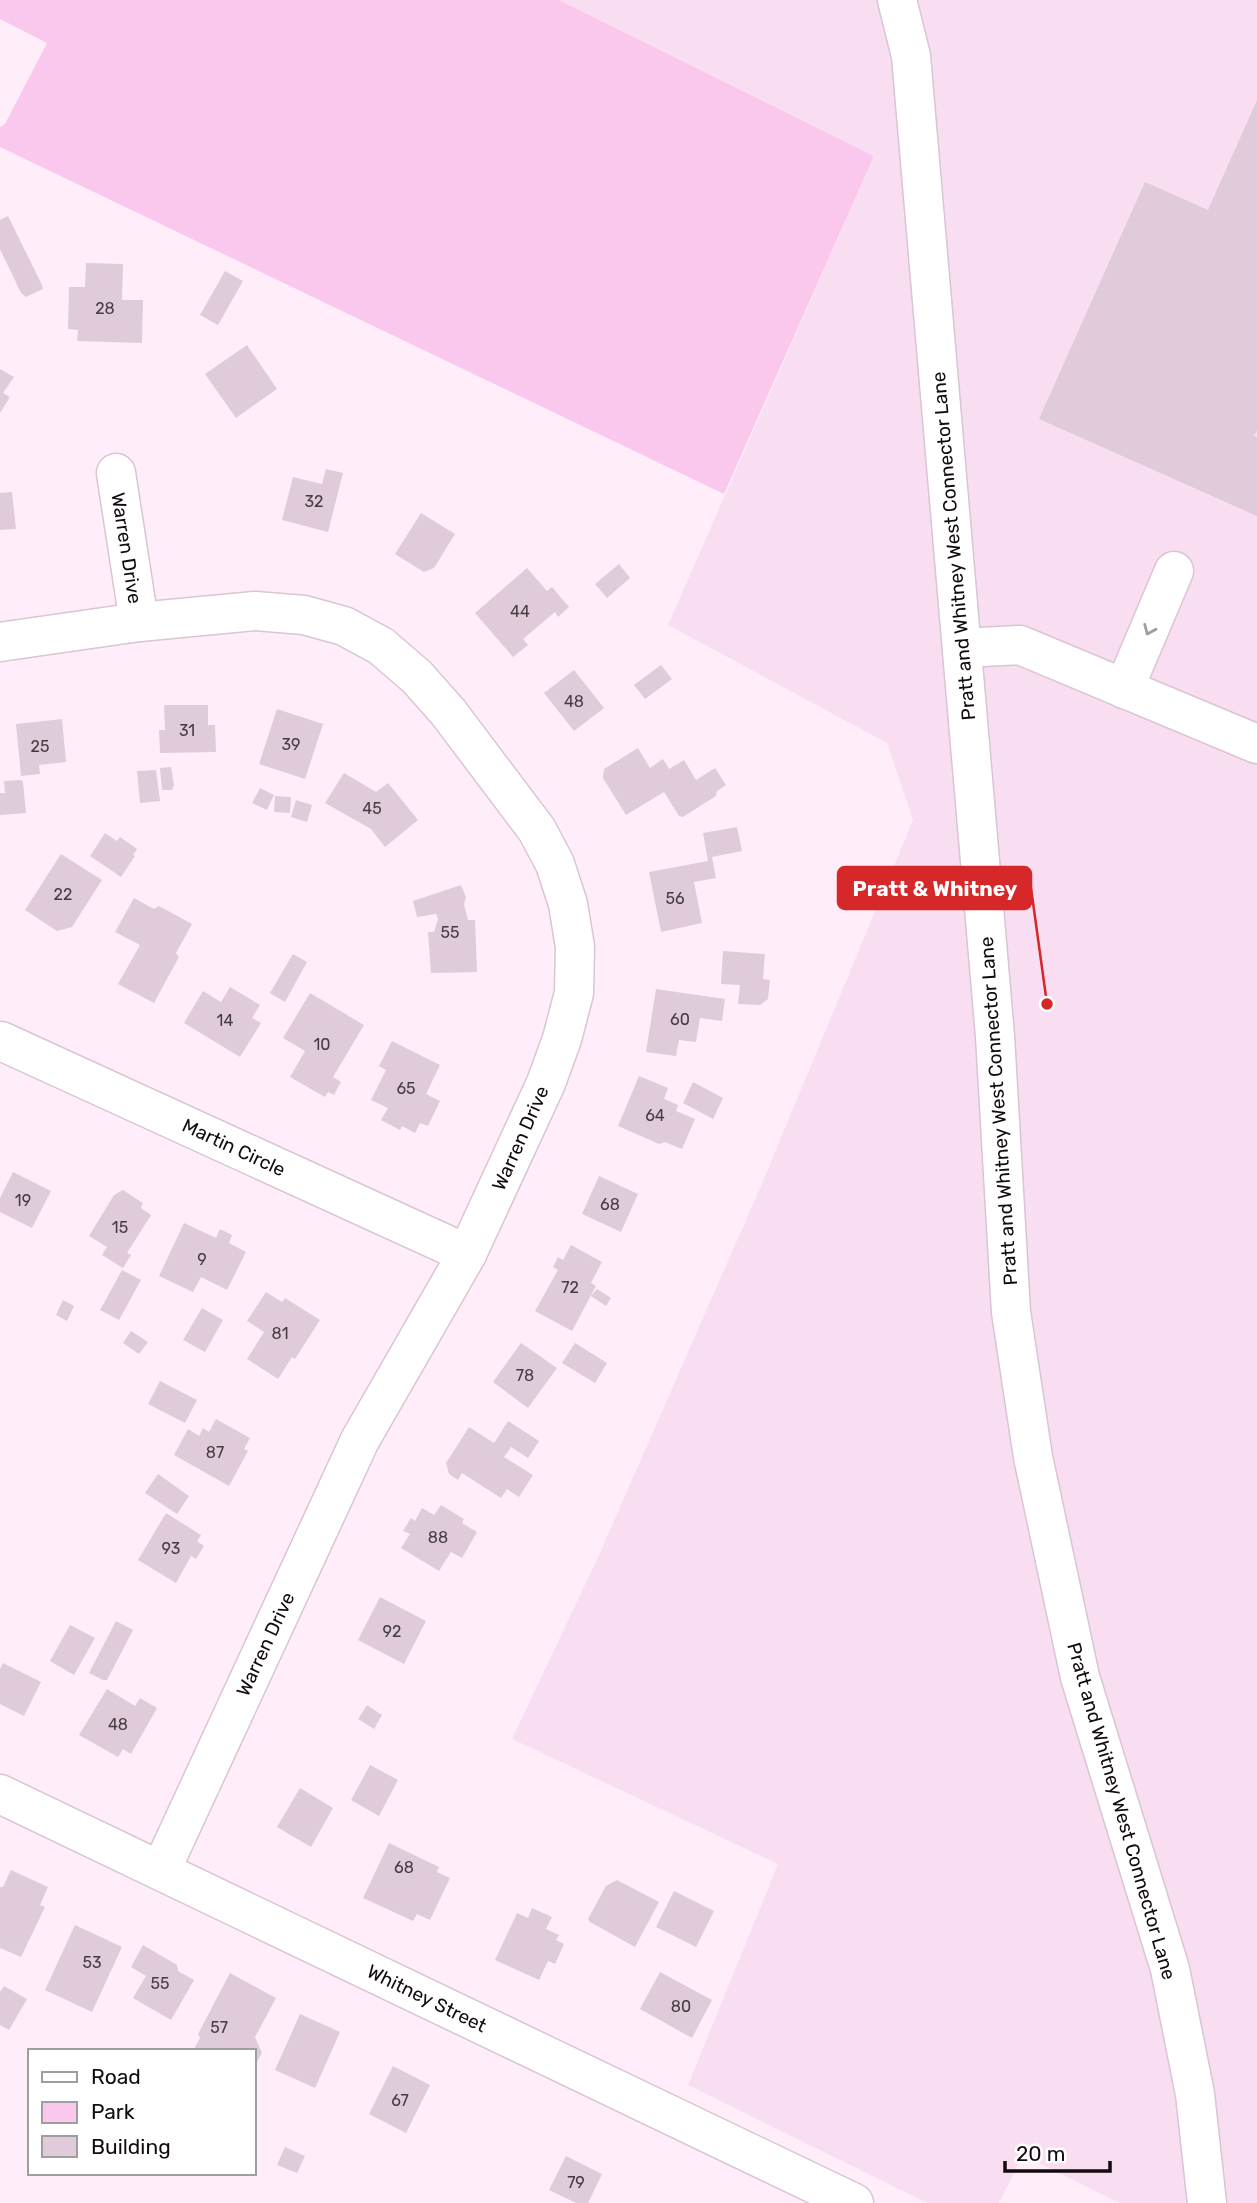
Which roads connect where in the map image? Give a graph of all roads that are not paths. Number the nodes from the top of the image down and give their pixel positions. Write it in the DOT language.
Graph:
graph roads {
  1 [pos="897,0"];
  2 [pos="922,0"];
  3 [pos="911,56"];
  4 [pos="116,473"];
  5 [pos="1174,571"];
  6 [pos="139,622"];
  7 [pos="0,642"];
  8 [pos="962,648"];
  9 [pos="1124,689"];
  10 [pos="1257,744"];
  11 [pos="1,1041"];
  12 [pos="467,1254"];
  13 [pos="0,1794"];
  14 [pos="161,1870"];
  15 [pos="854,2203"];
  16 [pos="1208,2203"];
  1 -- 3 [label="street, Pratt and Whitney West Connector Lane"];
  2 -- 3 [label="street"];
  3 -- 8 [label="street, Pratt and Whitney West Connector Lane"];
  4 -- 6 [label="street, Warren Drive"];
  5 -- 9 [label="street, one-way"];
  6 -- 7 [label="street, Warren Drive"];
  6 -- 12 [label="street, Warren Drive"];
  8 -- 9 [label="street"];
  8 -- 16 [label="street, Pratt and Whitney West Connector Lane"];
  9 -- 10 [label="street"];
  11 -- 12 [label="street, Martin Circle"];
  12 -- 14 [label="street, Warren Drive"];
  13 -- 14 [label="street, Whitney Street"];
  14 -- 15 [label="street, Whitney Street"];
}
